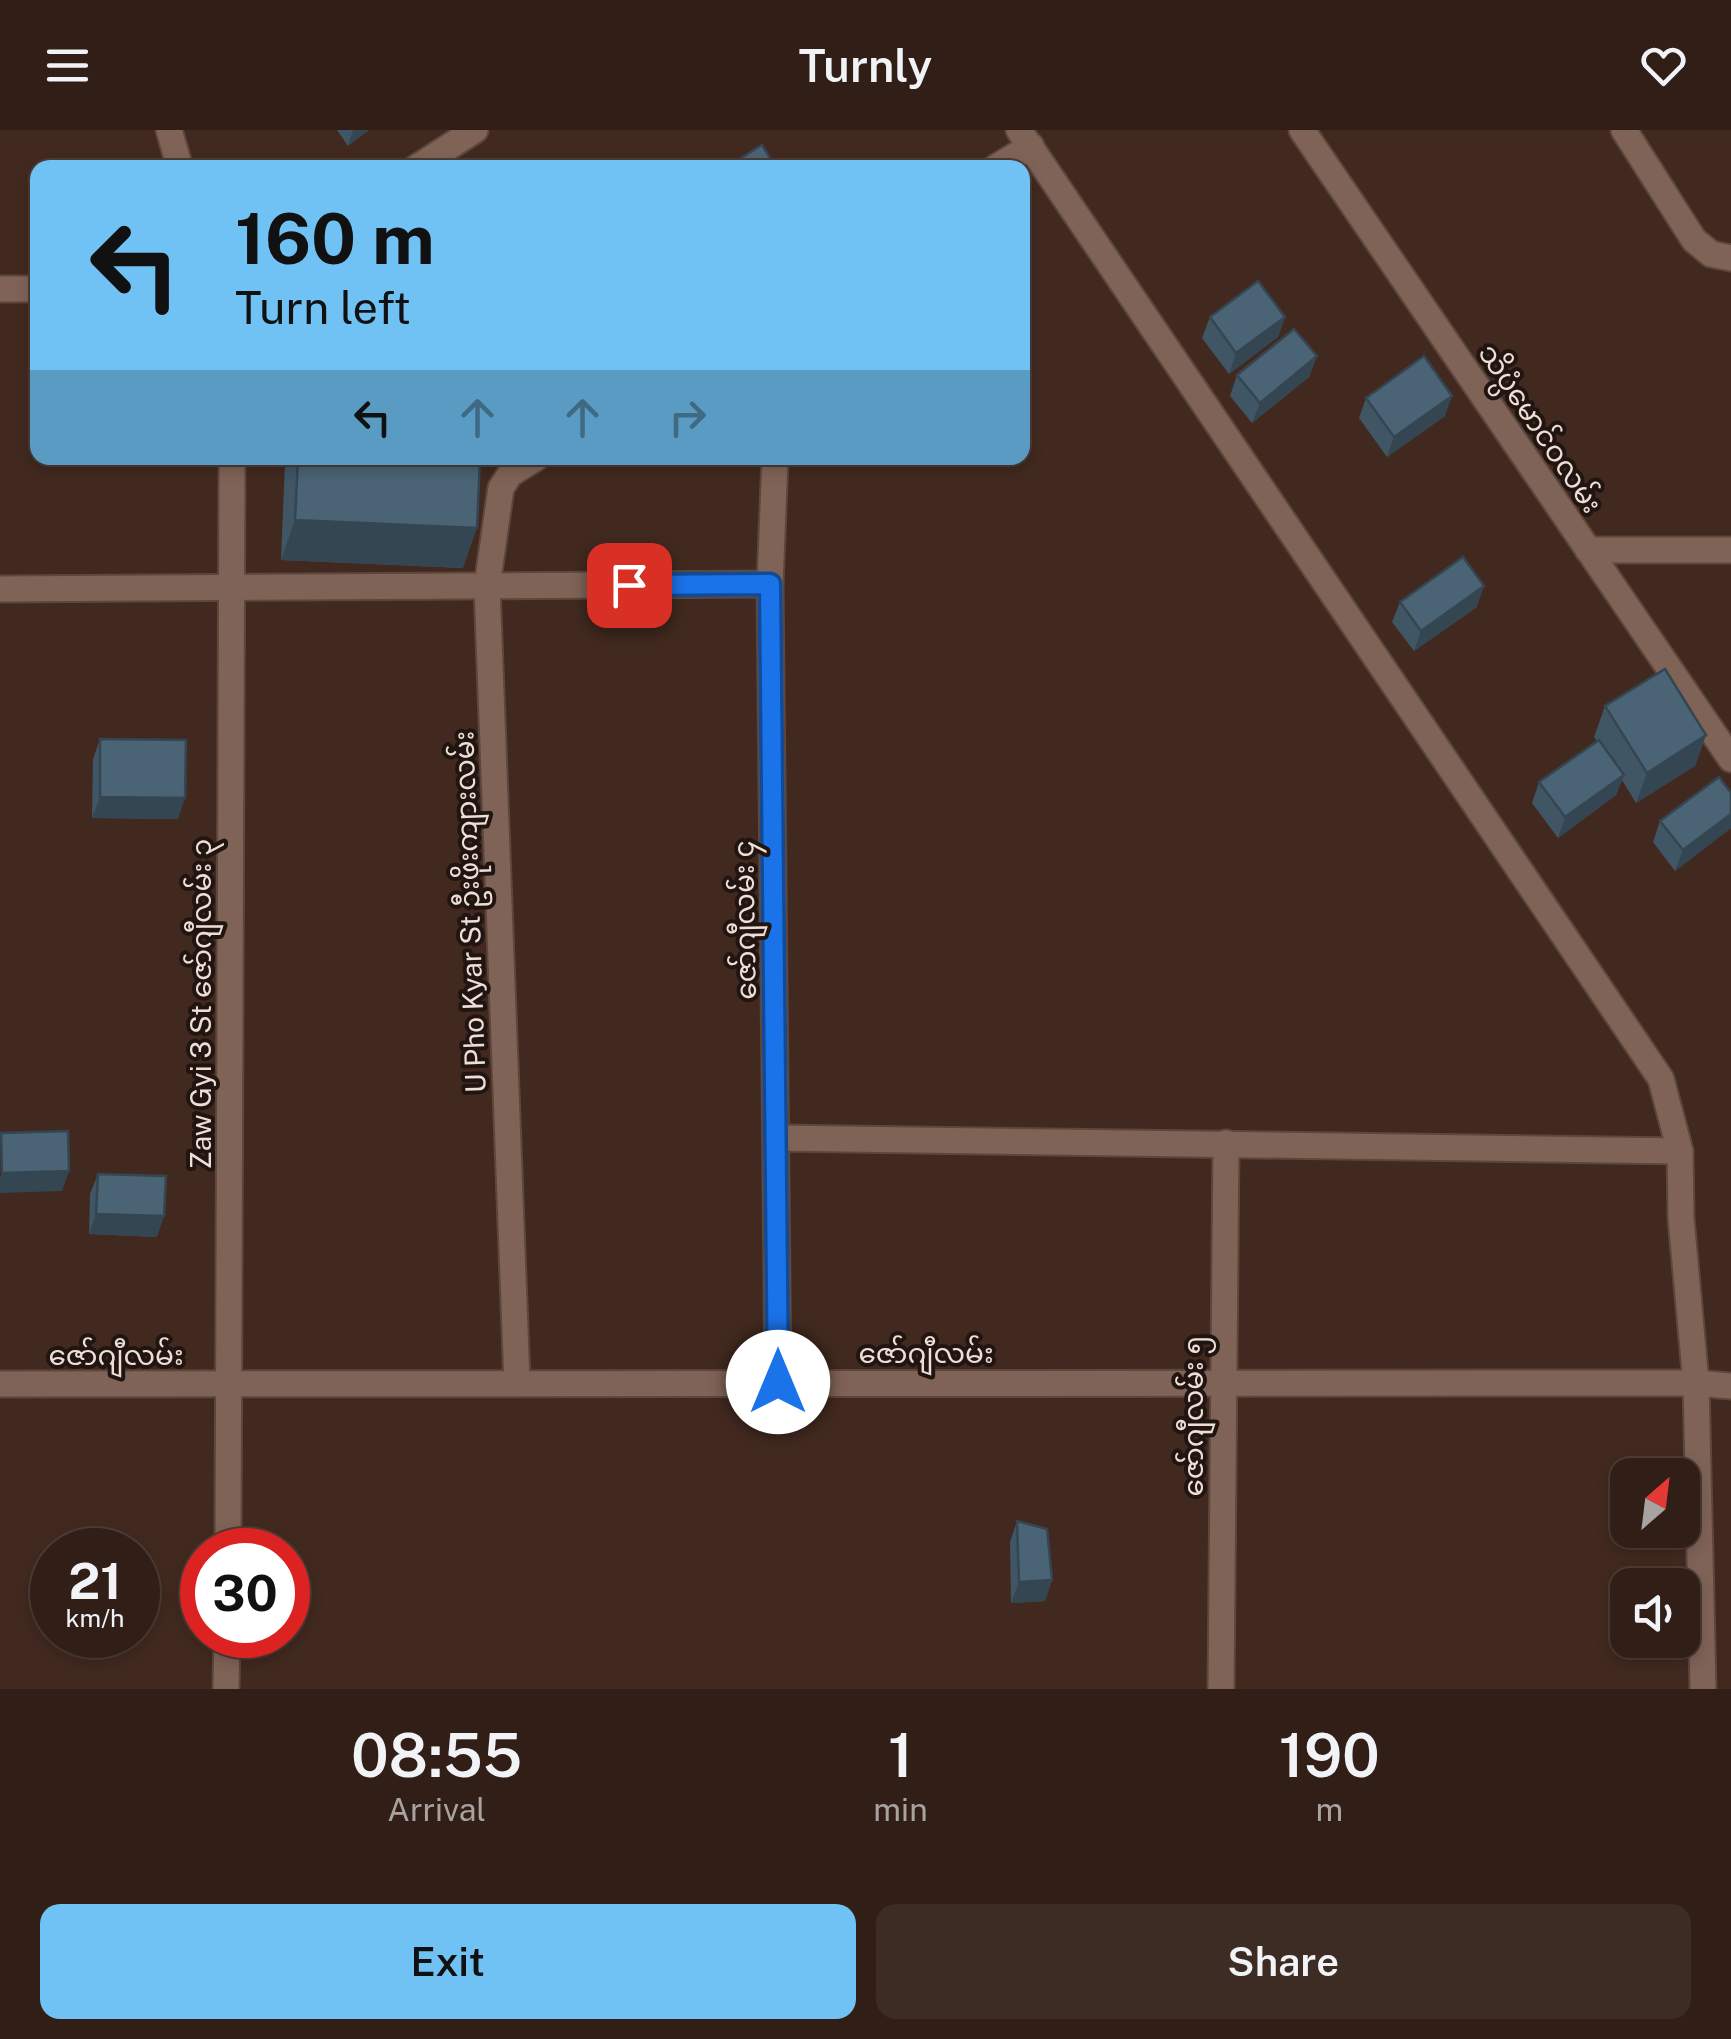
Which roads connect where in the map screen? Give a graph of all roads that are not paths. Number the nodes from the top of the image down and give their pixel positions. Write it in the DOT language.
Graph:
graph roads {
  1 [pos="169,130"];
  2 [pos="476,130"];
  3 [pos="1302,130"];
  4 [pos="1624,130"];
  5 [pos="1025,138"];
  6 [pos="178,160"];
  7 [pos="429,160"];
  8 [pos="1003,160"];
  9 [pos="1731,258"];
  10 [pos="30,288"];
  11 [pos="0,289"];
  12 [pos="232,465"];
  13 [pos="525,465"];
  14 [pos="776,465"];
  15 [pos="1588,550"];
  16 [pos="1731,550"];
  17 [pos="770,584"];
  18 [pos="230,586"];
  19 [pos="487,586"];
  20 [pos="0,589"];
  21 [pos="1731,759"];
  22 [pos="777,1138"];
  23 [pos="1226,1143"];
  24 [pos="1680,1151"];
  25 [pos="1222,1381"];
  26 [pos="517,1382"];
  27 [pos="778,1382"];
  28 [pos="1696,1382"];
  29 [pos="230,1383"];
  30 [pos="0,1384"];
  31 [pos="1731,1386"];
  32 [pos="228,1528"];
  33 [pos="227,1658"];
  34 [pos="226,1689"];
  35 [pos="1221,1689"];
  36 [pos="1704,1689"];
  1 -- 6 [label="street"];
  2 -- 7 [label="street"];
  3 -- 15 [label="street, သိပ္ပံမောင်ဝလမ်း"];
  4 -- 9 [label="street"];
  5 -- 8 [label="street"];
  5 -- 24 [label="street"];
  10 -- 11 [label="street"];
  12 -- 18 [label="street, Zaw Gyi 3 St ဇော်ဂျီလမ်း ၃"];
  13 -- 19 [label="street, U Pho Kyar St ဦးဖိုးကျားလမ်း"];
  14 -- 17 [label="street, ဇော်ဂျီလမ်း ၄"];
  15 -- 16 [label="street"];
  15 -- 21 [label="street, သိပ္ပံမောင်ဝလမ်း"];
  17 -- 19 [label="street"];
  17 -- 22 [label="street, ဇော်ဂျီလမ်း ၄"];
  18 -- 19 [label="street"];
  18 -- 20 [label="street"];
  18 -- 29 [label="street, Zaw Gyi 3 St ဇော်ဂျီလမ်း ၃"];
  19 -- 26 [label="street, U Pho Kyar St ဦးဖိုးကျားလမ်း"];
  22 -- 23 [label="street"];
  22 -- 27 [label="street, ဇော်ဂျီလမ်း ၄"];
  23 -- 24 [label="street"];
  23 -- 25 [label="street, ဇော်ဂျီလမ်း ၅"];
  24 -- 28 [label="street"];
  25 -- 27 [label="street, ဇော်ဂျီလမ်း"];
  25 -- 28 [label="street, ဇော်ဂျီလမ်း"];
  25 -- 35 [label="street, ဇော်ဂျီလမ်း ၅"];
  26 -- 27 [label="street, ဇော်ဂျီလမ်း"];
  26 -- 29 [label="street, ဇော်ဂျီလမ်း"];
  28 -- 31 [label="street, ဇော်ဂျီလမ်း"];
  28 -- 36 [label="street"];
  29 -- 30 [label="street, ဇော်ဂျီလမ်း"];
  29 -- 32 [label="street, Zaw Gyi 3 St ဇော်ဂျီလမ်း ၃"];
  33 -- 34 [label="street"];
}
